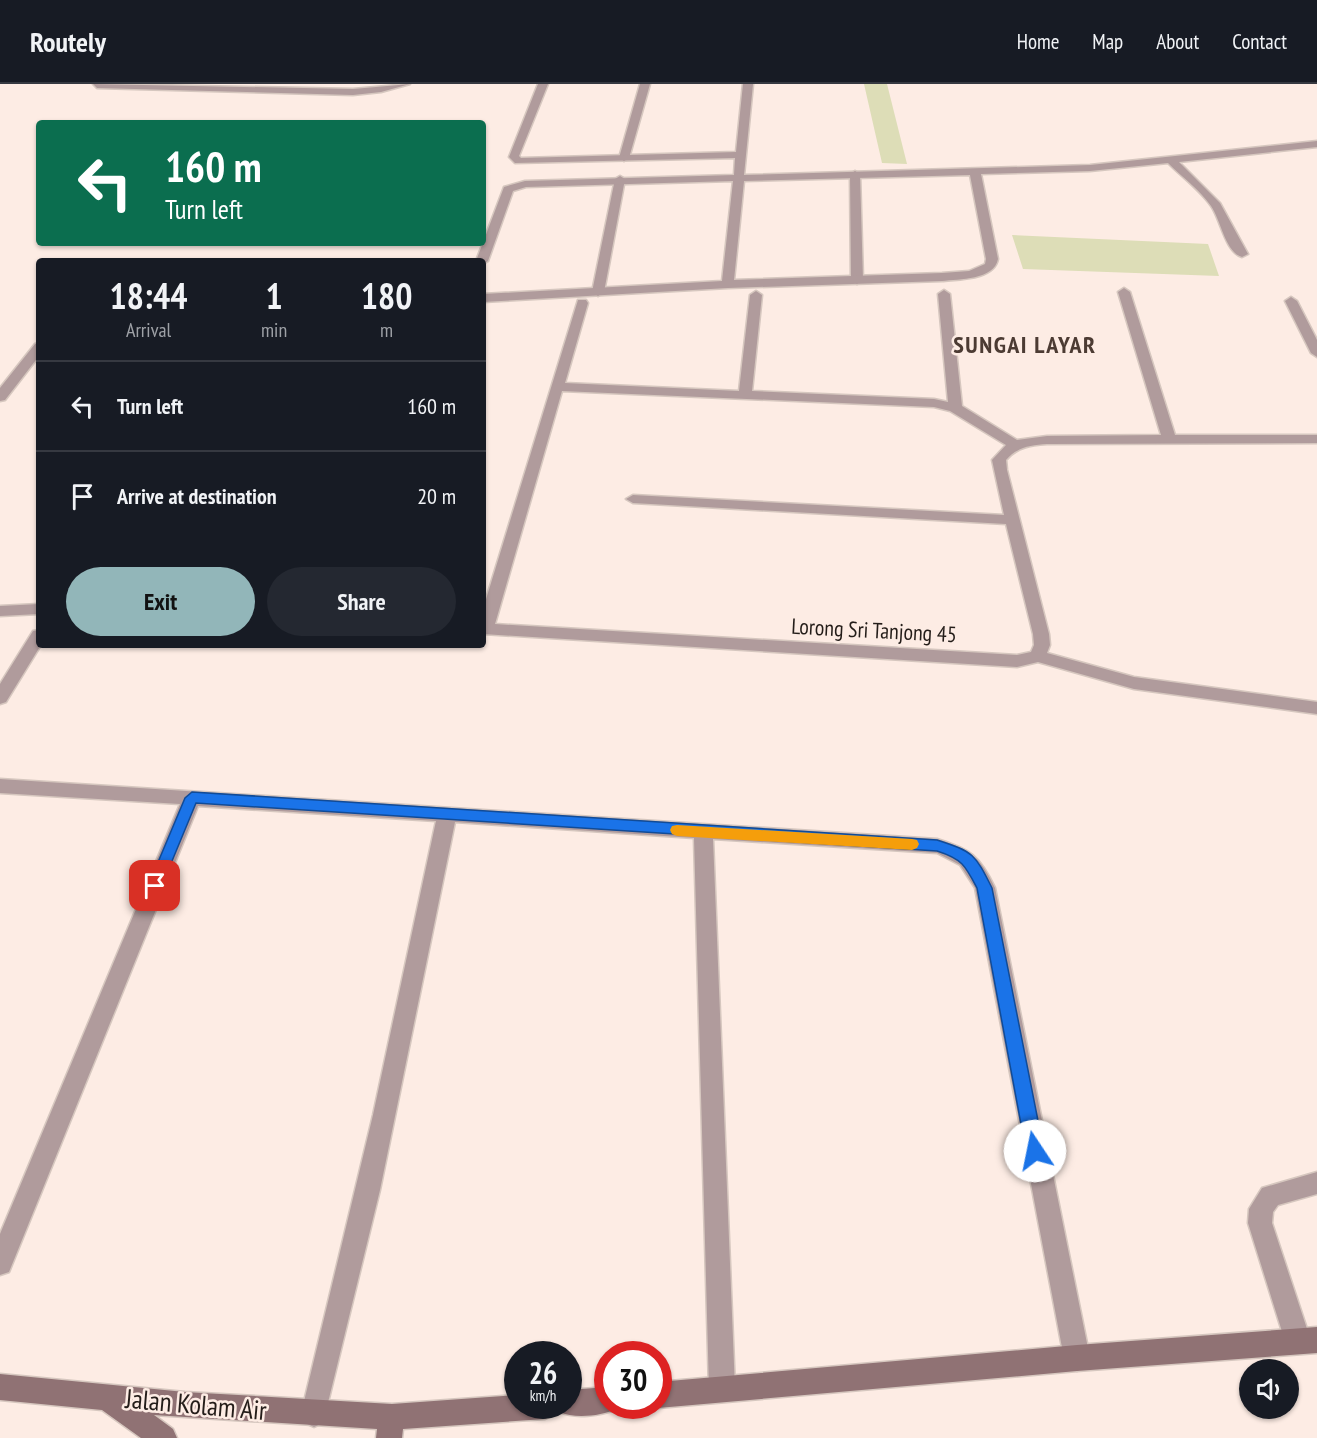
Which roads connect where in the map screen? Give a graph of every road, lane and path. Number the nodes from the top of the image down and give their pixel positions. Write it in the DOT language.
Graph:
graph roads {
  1 [pos="405,84"];
  2 [pos="543,84"];
  3 [pos="645,84"];
  4 [pos="748,84"];
  5 [pos="97,85"];
  6 [pos="1317,144"];
  7 [pos="742,155"];
  8 [pos="624,158"];
  9 [pos="1172,160"];
  10 [pos="975,172"];
  11 [pos="855,174"];
  12 [pos="740,177"];
  13 [pos="620,179"];
  14 [pos="1242,254"];
  15 [pos="483,258"];
  16 [pos="857,280"];
  17 [pos="728,284"];
  18 [pos="598,292"];
  19 [pos="1124,292"];
  20 [pos="944,294"];
  21 [pos="756,295"];
  22 [pos="486,298"];
  23 [pos="1292,301"];
  24 [pos="582,303"];
  25 [pos="36,350"];
  26 [pos="1317,353"];
  27 [pos="558,387"];
  28 [pos="745,395"];
  29 [pos="0,397"];
  30 [pos="955,408"];
  31 [pos="1317,439"];
  32 [pos="1169,440"];
  33 [pos="1015,446"];
  34 [pos="633,499"];
  35 [pos="1012,520"];
  36 [pos="36,609"];
  37 [pos="0,611"];
  38 [pos="486,622"];
  39 [pos="486,629"];
  40 [pos="36,641"];
  41 [pos="1038,656"];
  42 [pos="0,698"];
  43 [pos="1317,708"];
  44 [pos="0,786"];
  45 [pos="192,798"];
  46 [pos="447,815"];
  47 [pos="703,832"];
  48 [pos="1317,1183"];
  49 [pos="0,1263"];
  50 [pos="1307,1340"];
  51 [pos="1077,1358"];
  52 [pos="0,1388"];
  53 [pos="722,1389"];
  54 [pos="672,1394"];
  55 [pos="107,1398"];
  56 [pos="504,1412"];
  57 [pos="314,1414"];
  58 [pos="390,1427"];
  59 [pos="164,1438"];
  1 -- 5 [label="street"];
  2 -- 8 [label="street"];
  3 -- 8 [label="street"];
  4 -- 7 [label="street"];
  6 -- 9 [label="street"];
  7 -- 8 [label="street"];
  7 -- 12 [label="street"];
  9 -- 10 [label="street"];
  9 -- 14 [label="street"];
  10 -- 11 [label="street"];
  10 -- 16 [label="street"];
  11 -- 12 [label="street"];
  11 -- 16 [label="street"];
  12 -- 13 [label="street"];
  12 -- 17 [label="street"];
  13 -- 15 [label="street"];
  13 -- 18 [label="street"];
  16 -- 17 [label="street"];
  17 -- 18 [label="street"];
  18 -- 22 [label="street"];
  19 -- 32 [label="street"];
  20 -- 30 [label="street"];
  21 -- 28 [label="street"];
  23 -- 26 [label="street"];
  24 -- 27 [label="street"];
  25 -- 29 [label="street"];
  27 -- 28 [label="street"];
  27 -- 38 [label="street"];
  28 -- 30 [label="street"];
  30 -- 33 [label="street"];
  31 -- 32 [label="street"];
  32 -- 33 [label="street"];
  33 -- 35 [label="street"];
  34 -- 35 [label="street"];
  35 -- 41 [label="street"];
  36 -- 37 [label="street"];
  39 -- 41 [label="street, Lorong Sri Tanjong 45"];
  40 -- 42 [label="street"];
  41 -- 43 [label="street"];
  44 -- 45 [label="street"];
  45 -- 46 [label="street"];
  45 -- 49 [label="street"];
  46 -- 47 [label="street"];
  46 -- 57 [label="street"];
  47 -- 51 [label="street"];
  47 -- 53 [label="street"];
  48 -- 50 [label="street"];
  50 -- 51 [label="main road"];
  51 -- 53 [label="main road"];
  52 -- 55 [label="main road, Jalan Kolam Air"];
  53 -- 54 [label="main road"];
  55 -- 57 [label="main road, Jalan Kolam Air"];
  55 -- 59 [label="main road"];
  56 -- 58 [label="main road, Jalan Kolam Air"];
  57 -- 58 [label="main road, Jalan Kolam Air"];
}
